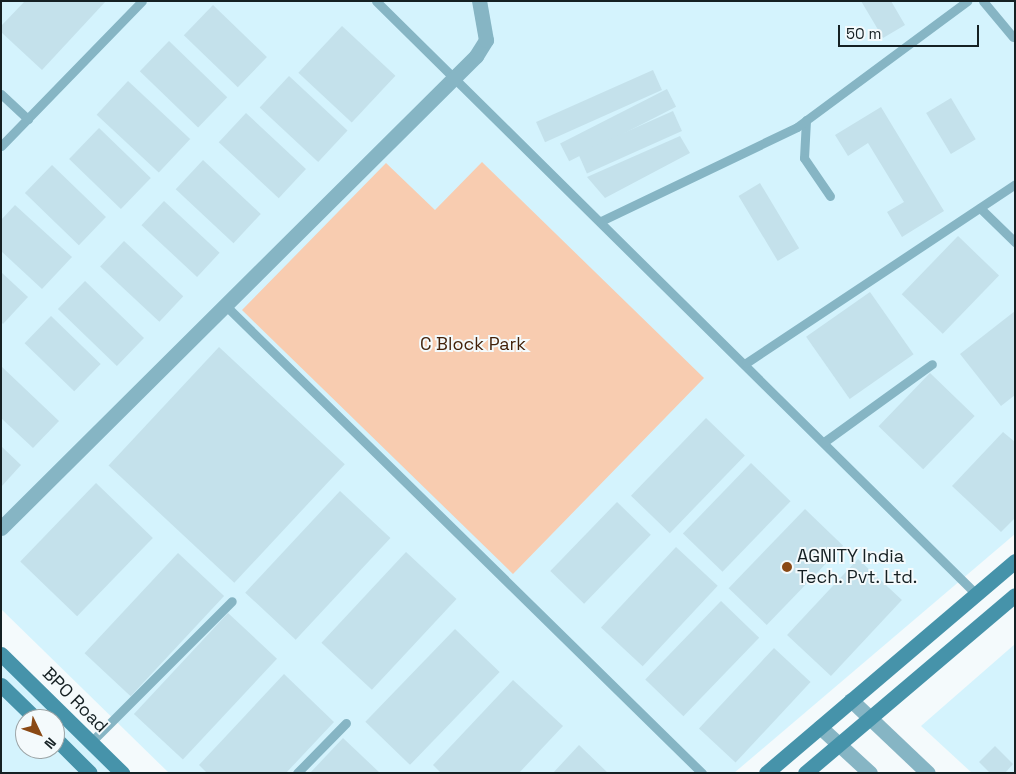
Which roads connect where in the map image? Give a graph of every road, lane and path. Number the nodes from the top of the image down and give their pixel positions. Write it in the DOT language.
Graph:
graph roads {
  1 [pos="142,1"];
  2 [pos="376,1"];
  3 [pos="478,1"];
  4 [pos="967,1"];
  5 [pos="983,1"];
  6 [pos="1013,37"];
  7 [pos="454,75"];
  8 [pos="1,94"];
  9 [pos="28,119"];
  10 [pos="806,120"];
  11 [pos="1,146"];
  12 [pos="1015,184"];
  13 [pos="830,196"];
  14 [pos="980,208"];
  15 [pos="601,221"];
  16 [pos="1015,242"];
  17 [pos="224,304"];
  18 [pos="746,363"];
  19 [pos="932,364"];
  20 [pos="824,442"];
  21 [pos="1,528"];
  22 [pos="1015,561"];
  23 [pos="976,594"];
  24 [pos="1015,595"];
  25 [pos="232,601"];
  26 [pos="1,654"];
  27 [pos="1,685"];
  28 [pos="851,700"];
  29 [pos="26,709"];
  30 [pos="870,718"];
  31 [pos="346,723"];
  32 [pos="820,727"];
  33 [pos="91,742"];
  34 [pos="839,744"];
  35 [pos="65,748"];
  36 [pos="90,773"];
  37 [pos="122,773"];
  38 [pos="297,773"];
  39 [pos="702,773"];
  40 [pos="766,773"];
  41 [pos="805,773"];
  42 [pos="870,773"];
  43 [pos="928,773"];
  1 -- 9 [label="lane"];
  2 -- 7 [label="lane"];
  3 -- 7 [label="street"];
  4 -- 10 [label="lane"];
  5 -- 6 [label="lane"];
  7 -- 15 [label="lane"];
  7 -- 17 [label="street"];
  8 -- 9 [label="lane"];
  9 -- 11 [label="lane"];
  10 -- 13 [label="lane"];
  10 -- 15 [label="lane"];
  12 -- 14 [label="lane"];
  14 -- 16 [label="lane"];
  14 -- 18 [label="lane"];
  15 -- 18 [label="lane"];
  17 -- 21 [label="street"];
  17 -- 39 [label="lane"];
  18 -- 20 [label="lane"];
  19 -- 20 [label="lane"];
  20 -- 23 [label="lane"];
  22 -- 23 [label="street"];
  23 -- 28 [label="street"];
  24 -- 30 [label="street"];
  25 -- 33 [label="lane"];
  26 -- 33 [label="street, BPO Road"];
  27 -- 29 [label="street"];
  28 -- 30 [label="street"];
  28 -- 32 [label="street"];
  30 -- 34 [label="street"];
  30 -- 43 [label="street"];
  31 -- 38 [label="lane"];
  32 -- 34 [label="street"];
  32 -- 40 [label="street"];
  33 -- 37 [label="street, BPO Road"];
  34 -- 41 [label="street"];
  34 -- 42 [label="street"];
  35 -- 36 [label="street"];
}
